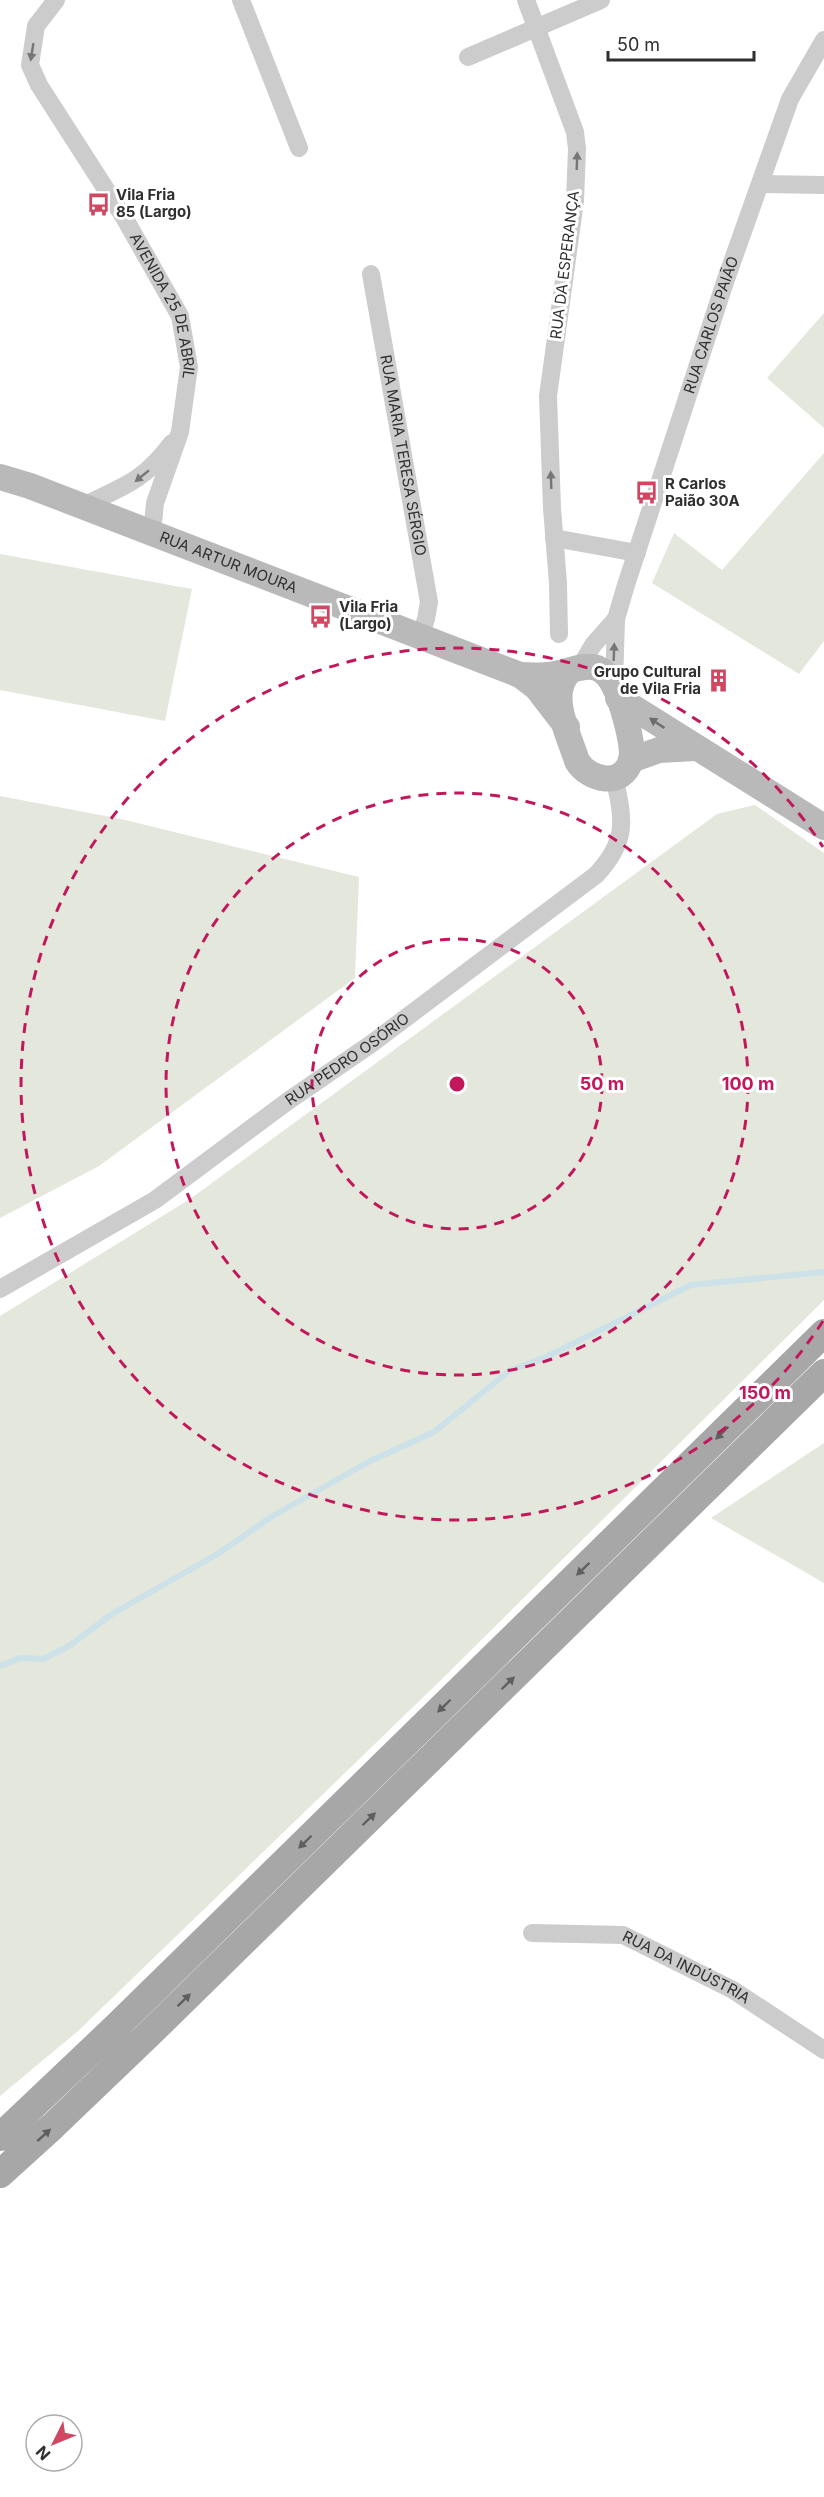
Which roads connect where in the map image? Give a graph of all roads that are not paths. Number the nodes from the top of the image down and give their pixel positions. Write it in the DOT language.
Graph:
graph roads {
  1 [pos="56,0"];
  2 [pos="241,0"];
  3 [pos="526,0"];
  4 [pos="601,0"];
  5 [pos="536,27"];
  6 [pos="824,40"];
  7 [pos="468,57"];
  8 [pos="299,148"];
  9 [pos="761,184"];
  10 [pos="824,185"];
  11 [pos="371,274"];
  12 [pos="180,432"];
  13 [pos="0,477"];
  14 [pos="81,507"];
  15 [pos="152,533"];
  16 [pos="554,538"];
  17 [pos="637,553"];
  18 [pos="616,619"];
  19 [pos="559,634"];
  20 [pos="420,637"];
  21 [pos="575,670"];
  22 [pos="520,675"];
  23 [pos="616,692"];
  24 [pos="567,727"];
  25 [pos="695,748"];
  26 [pos="622,769"];
  27 [pos="824,826"];
  28 [pos="0,1289"];
  29 [pos="824,1333"];
  30 [pos="824,1373"];
  31 [pos="532,1933"];
  32 [pos="824,2050"];
  33 [pos="0,2137"];
  34 [pos="0,2174"];
  1 -- 12 [label="street, AVENIDA 25 DE ABRIL, one-way"];
  2 -- 8 [label="street"];
  3 -- 5 [label="street, RUA DA ESPERANÇA"];
  4 -- 5 [label="street"];
  5 -- 7 [label="street"];
  16 -- 5 [label="street, RUA DA ESPERANÇA, one-way"];
  6 -- 9 [label="street, RUA CARLOS PAIÃO"];
  9 -- 10 [label="street"];
  9 -- 17 [label="street, RUA CARLOS PAIÃO"];
  11 -- 20 [label="street, RUA MARIA TERESA SÉRGIO"];
  12 -- 14 [label="street, AVENIDA 25 DE ABRIL, one-way"];
  12 -- 15 [label="street, AVENIDA 25 DE ABRIL"];
  13 -- 14 [label="main road, RUA ARTUR MOURA"];
  14 -- 15 [label="main road, RUA ARTUR MOURA"];
  15 -- 20 [label="main road, RUA ARTUR MOURA"];
  16 -- 17 [label="street"];
  16 -- 19 [label="street, RUA DA ESPERANÇA"];
  17 -- 18 [label="street, RUA CARLOS PAIÃO"];
  18 -- 21 [label="street, RUA CARLOS PAIÃO"];
  23 -- 18 [label="street, RUA CARLOS PAIÃO, one-way"];
  20 -- 22 [label="main road, RUA ARTUR MOURA"];
  21 -- 22 [label="main road"];
  21 -- 23 [label="main road"];
  21 -- 24 [label="main road"];
  22 -- 24 [label="main road"];
  25 -- 23 [label="main road, one-way"];
  23 -- 26 [label="main road"];
  24 -- 26 [label="main road"];
  25 -- 26 [label="main road"];
  25 -- 27 [label="main road"];
  26 -- 28 [label="street, RUA PEDRO OSÓRIO"];
  29 -- 33 [label="main road, one-way"];
  34 -- 30 [label="main road, one-way"];
  31 -- 32 [label="street, RUA DA INDÚSTRIA"];
}
